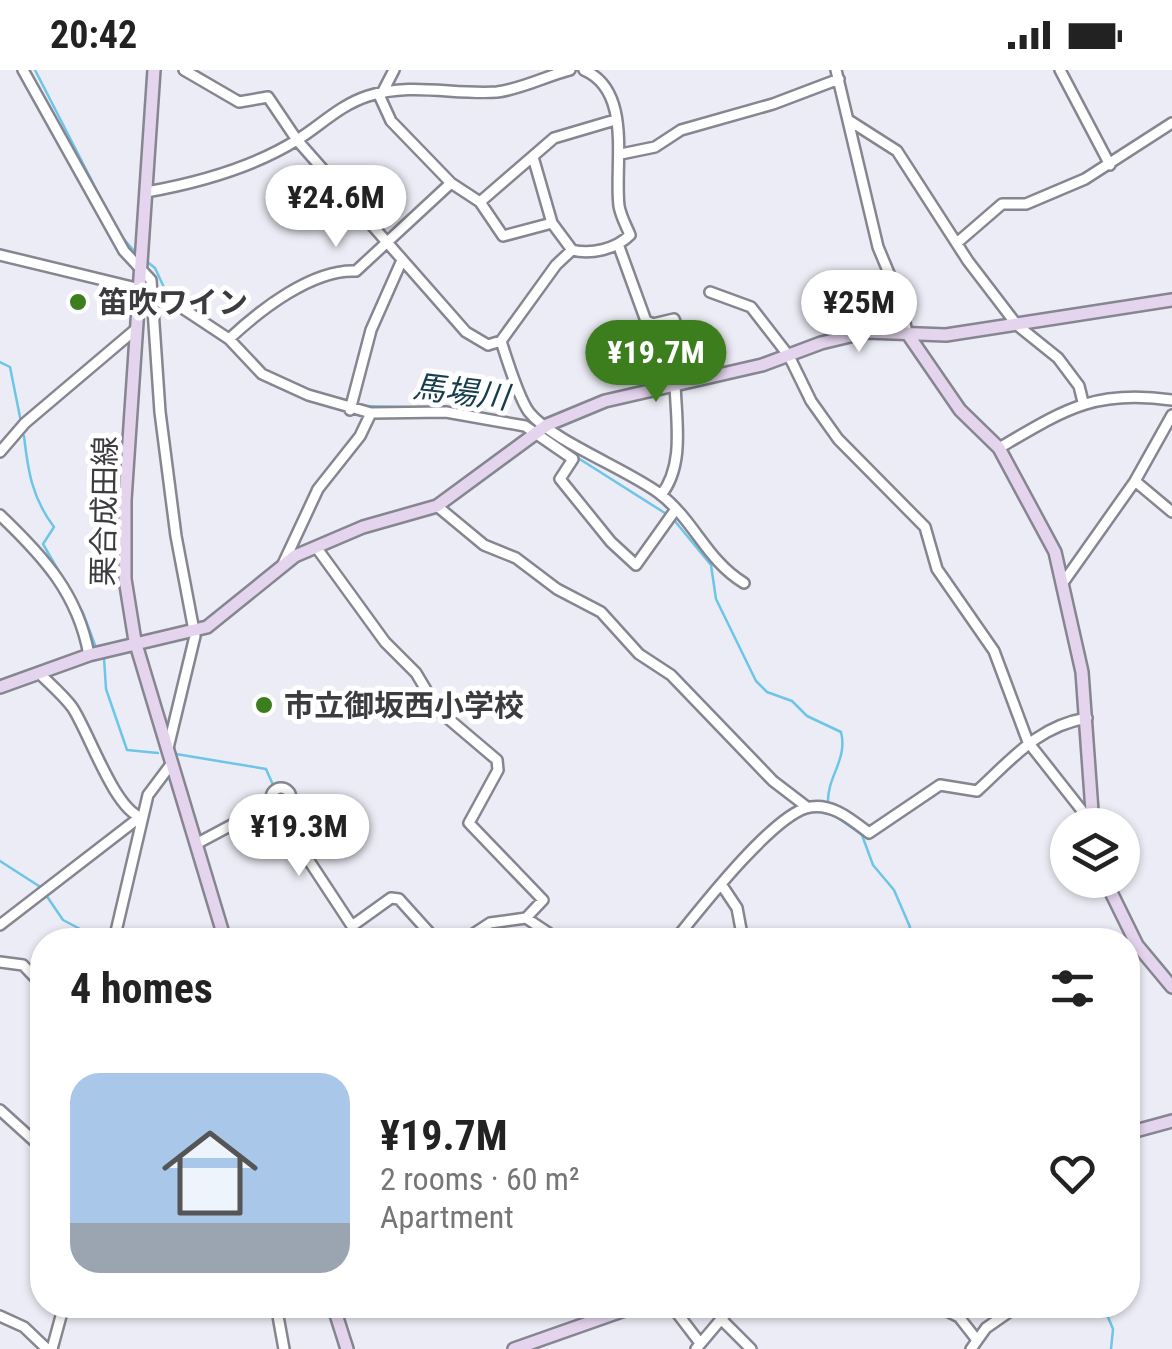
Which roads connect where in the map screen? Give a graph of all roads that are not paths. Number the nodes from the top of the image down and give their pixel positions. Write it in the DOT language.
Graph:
graph roads {
  1 [pos="23,70"];
  2 [pos="154,70"];
  3 [pos="184,70"];
  4 [pos="570,70"];
  5 [pos="585,70"];
  6 [pos="1060,70"];
  7 [pos="388,72"];
  8 [pos="838,74"];
  9 [pos="382,92"];
  10 [pos="615,120"];
  11 [pos="850,121"];
  12 [pos="1172,123"];
  13 [pos="297,140"];
  14 [pos="621,154"];
  15 [pos="534,157"];
  16 [pos="1110,166"];
  17 [pos="451,183"];
  18 [pos="146,192"];
  19 [pos="480,202"];
  20 [pos="552,223"];
  21 [pos="386,241"];
  22 [pos="958,242"];
  23 [pos="618,244"];
  24 [pos="572,250"];
  25 [pos="0,255"];
  26 [pos="402,260"];
  27 [pos="141,262"];
  28 [pos="144,292"];
  29 [pos="710,292"];
  30 [pos="1172,300"];
  31 [pos="1018,325"];
  32 [pos="136,329"];
  33 [pos="906,334"];
  34 [pos="232,337"];
  35 [pos="501,341"];
  36 [pos="789,356"];
  37 [pos="676,383"];
  38 [pos="1172,400"];
  39 [pos="1083,402"];
  40 [pos="351,405"];
  41 [pos="370,412"];
  42 [pos="1172,415"];
  43 [pos="542,429"];
  44 [pos="999,448"];
  45 [pos="0,452"];
  46 [pos="1134,480"];
  47 [pos="660,495"];
  48 [pos="437,506"];
  49 [pos="1172,512"];
  50 [pos="673,513"];
  51 [pos="0,516"];
  52 [pos="316,547"];
  53 [pos="283,564"];
  54 [pos="1064,580"];
  55 [pos="744,583"];
  56 [pos="195,630"];
  57 [pos="135,641"];
  58 [pos="89,654"];
  59 [pos="39,673"];
  60 [pos="0,687"];
  61 [pos="1087,718"];
  62 [pos="1028,742"];
  63 [pos="168,748"];
  64 [pos="172,763"];
  65 [pos="274,803"];
  66 [pos="288,804"];
  67 [pos="807,808"];
  68 [pos="1080,808"];
  69 [pos="1092,808"];
  70 [pos="141,817"];
  71 [pos="196,844"];
  72 [pos="721,884"];
  73 [pos="1114,898"];
  74 [pos="526,918"];
  75 [pos="0,925"];
  76 [pos="352,926"];
  77 [pos="117,928"];
  78 [pos="221,928"];
  79 [pos="425,928"];
  80 [pos="482,928"];
  81 [pos="541,928"];
  82 [pos="685,928"];
  83 [pos="741,928"];
  84 [pos="1129,928"];
  85 [pos="1140,949"];
  86 [pos="0,962"];
  87 [pos="30,972"];
  88 [pos="1172,987"];
  89 [pos="0,1110"];
  90 [pos="1172,1120"];
  91 [pos="1140,1129"];
  92 [pos="30,1137"];
  93 [pos="0,1316"];
  94 [pos="60,1318"];
  95 [pos="278,1318"];
  96 [pos="337,1318"];
  97 [pos="606,1318"];
  98 [pos="680,1318"];
  99 [pos="959,1318"];
  100 [pos="1000,1318"];
  101 [pos="722,1319"];
  102 [pos="541,1345"];
  103 [pos="974,1345"];
  104 [pos="698,1346"];
  105 [pos="50,1349"];
  106 [pos="284,1349"];
  107 [pos="347,1349"];
  108 [pos="514,1349"];
  109 [pos="751,1349"];
  1 -- 27 [label="street"];
  2 -- 18 [label="street, 栗合成田線"];
  3 -- 13 [label="street"];
  4 -- 9 [label="street"];
  5 -- 10 [label="street"];
  6 -- 16 [label="street"];
  7 -- 9 [label="street"];
  8 -- 11 [label="street"];
  8 -- 14 [label="street"];
  9 -- 13 [label="street"];
  9 -- 17 [label="street"];
  10 -- 14 [label="street"];
  10 -- 15 [label="street"];
  11 -- 22 [label="street"];
  11 -- 33 [label="street"];
  12 -- 16 [label="street"];
  13 -- 18 [label="street"];
  13 -- 21 [label="street"];
  14 -- 23 [label="street"];
  15 -- 19 [label="street"];
  15 -- 20 [label="street"];
  16 -- 22 [label="street"];
  17 -- 19 [label="street"];
  17 -- 21 [label="street"];
  18 -- 27 [label="street, 栗合成田線"];
  19 -- 20 [label="street"];
  20 -- 24 [label="street"];
  21 -- 26 [label="street"];
  21 -- 34 [label="street"];
  22 -- 31 [label="street"];
  23 -- 24 [label="street"];
  23 -- 37 [label="street"];
  24 -- 35 [label="street"];
  25 -- 28 [label="street"];
  26 -- 35 [label="street"];
  26 -- 40 [label="street"];
  27 -- 28 [label="street, 栗合成田線"];
  28 -- 32 [label="street, 栗合成田線"];
  28 -- 34 [label="street"];
  28 -- 56 [label="street"];
  29 -- 36 [label="street"];
  30 -- 31 [label="street"];
  31 -- 33 [label="street"];
  31 -- 39 [label="street"];
  32 -- 45 [label="street"];
  32 -- 57 [label="street, 栗合成田線"];
  33 -- 36 [label="street"];
  33 -- 44 [label="street"];
  34 -- 40 [label="street"];
  35 -- 43 [label="street"];
  36 -- 37 [label="street"];
  36 -- 62 [label="street"];
  37 -- 43 [label="street"];
  37 -- 47 [label="street"];
  38 -- 39 [label="street"];
  39 -- 44 [label="street"];
  40 -- 41 [label="street"];
  41 -- 43 [label="street"];
  41 -- 53 [label="street"];
  42 -- 46 [label="street"];
  43 -- 47 [label="street"];
  43 -- 48 [label="street"];
  43 -- 50 [label="street"];
  44 -- 54 [label="street"];
  46 -- 49 [label="street"];
  46 -- 54 [label="street"];
  47 -- 50 [label="street"];
  48 -- 52 [label="street"];
  48 -- 67 [label="street"];
  50 -- 55 [label="street"];
  51 -- 58 [label="street"];
  52 -- 53 [label="street"];
  52 -- 74 [label="street"];
  53 -- 56 [label="street"];
  54 -- 61 [label="street"];
  56 -- 57 [label="street"];
  56 -- 63 [label="street"];
  57 -- 58 [label="street"];
  57 -- 63 [label="street, 栗合成田線"];
  58 -- 59 [label="street"];
  59 -- 60 [label="street"];
  59 -- 70 [label="street"];
  61 -- 62 [label="street"];
  61 -- 69 [label="street"];
  62 -- 67 [label="street"];
  62 -- 68 [label="street"];
  63 -- 64 [label="street, 栗合成田線"];
  64 -- 70 [label="street"];
  64 -- 71 [label="street, 栗合成田線"];
  65 -- 66 [label="street"];
  65 -- 66 [label="street"];
  65 -- 71 [label="street"];
  66 -- 76 [label="street"];
  67 -- 72 [label="street"];
  70 -- 75 [label="street"];
  70 -- 77 [label="street"];
  71 -- 78 [label="street, 栗合成田線"];
  72 -- 82 [label="street"];
  72 -- 83 [label="street"];
  73 -- 84 [label="street"];
  74 -- 80 [label="street"];
  74 -- 81 [label="street"];
  76 -- 79 [label="street"];
  85 -- 88 [label="street"];
  86 -- 87 [label="street"];
  89 -- 92 [label="street"];
  90 -- 91 [label="street"];
  93 -- 105 [label="street"];
  94 -- 105 [label="street"];
  95 -- 106 [label="street"];
  96 -- 107 [label="street"];
  97 -- 102 [label="street"];
  98 -- 104 [label="street"];
  99 -- 103 [label="street"];
  100 -- 103 [label="street"];
  101 -- 104 [label="street"];
  101 -- 109 [label="street"];
  102 -- 108 [label="street"];
}
